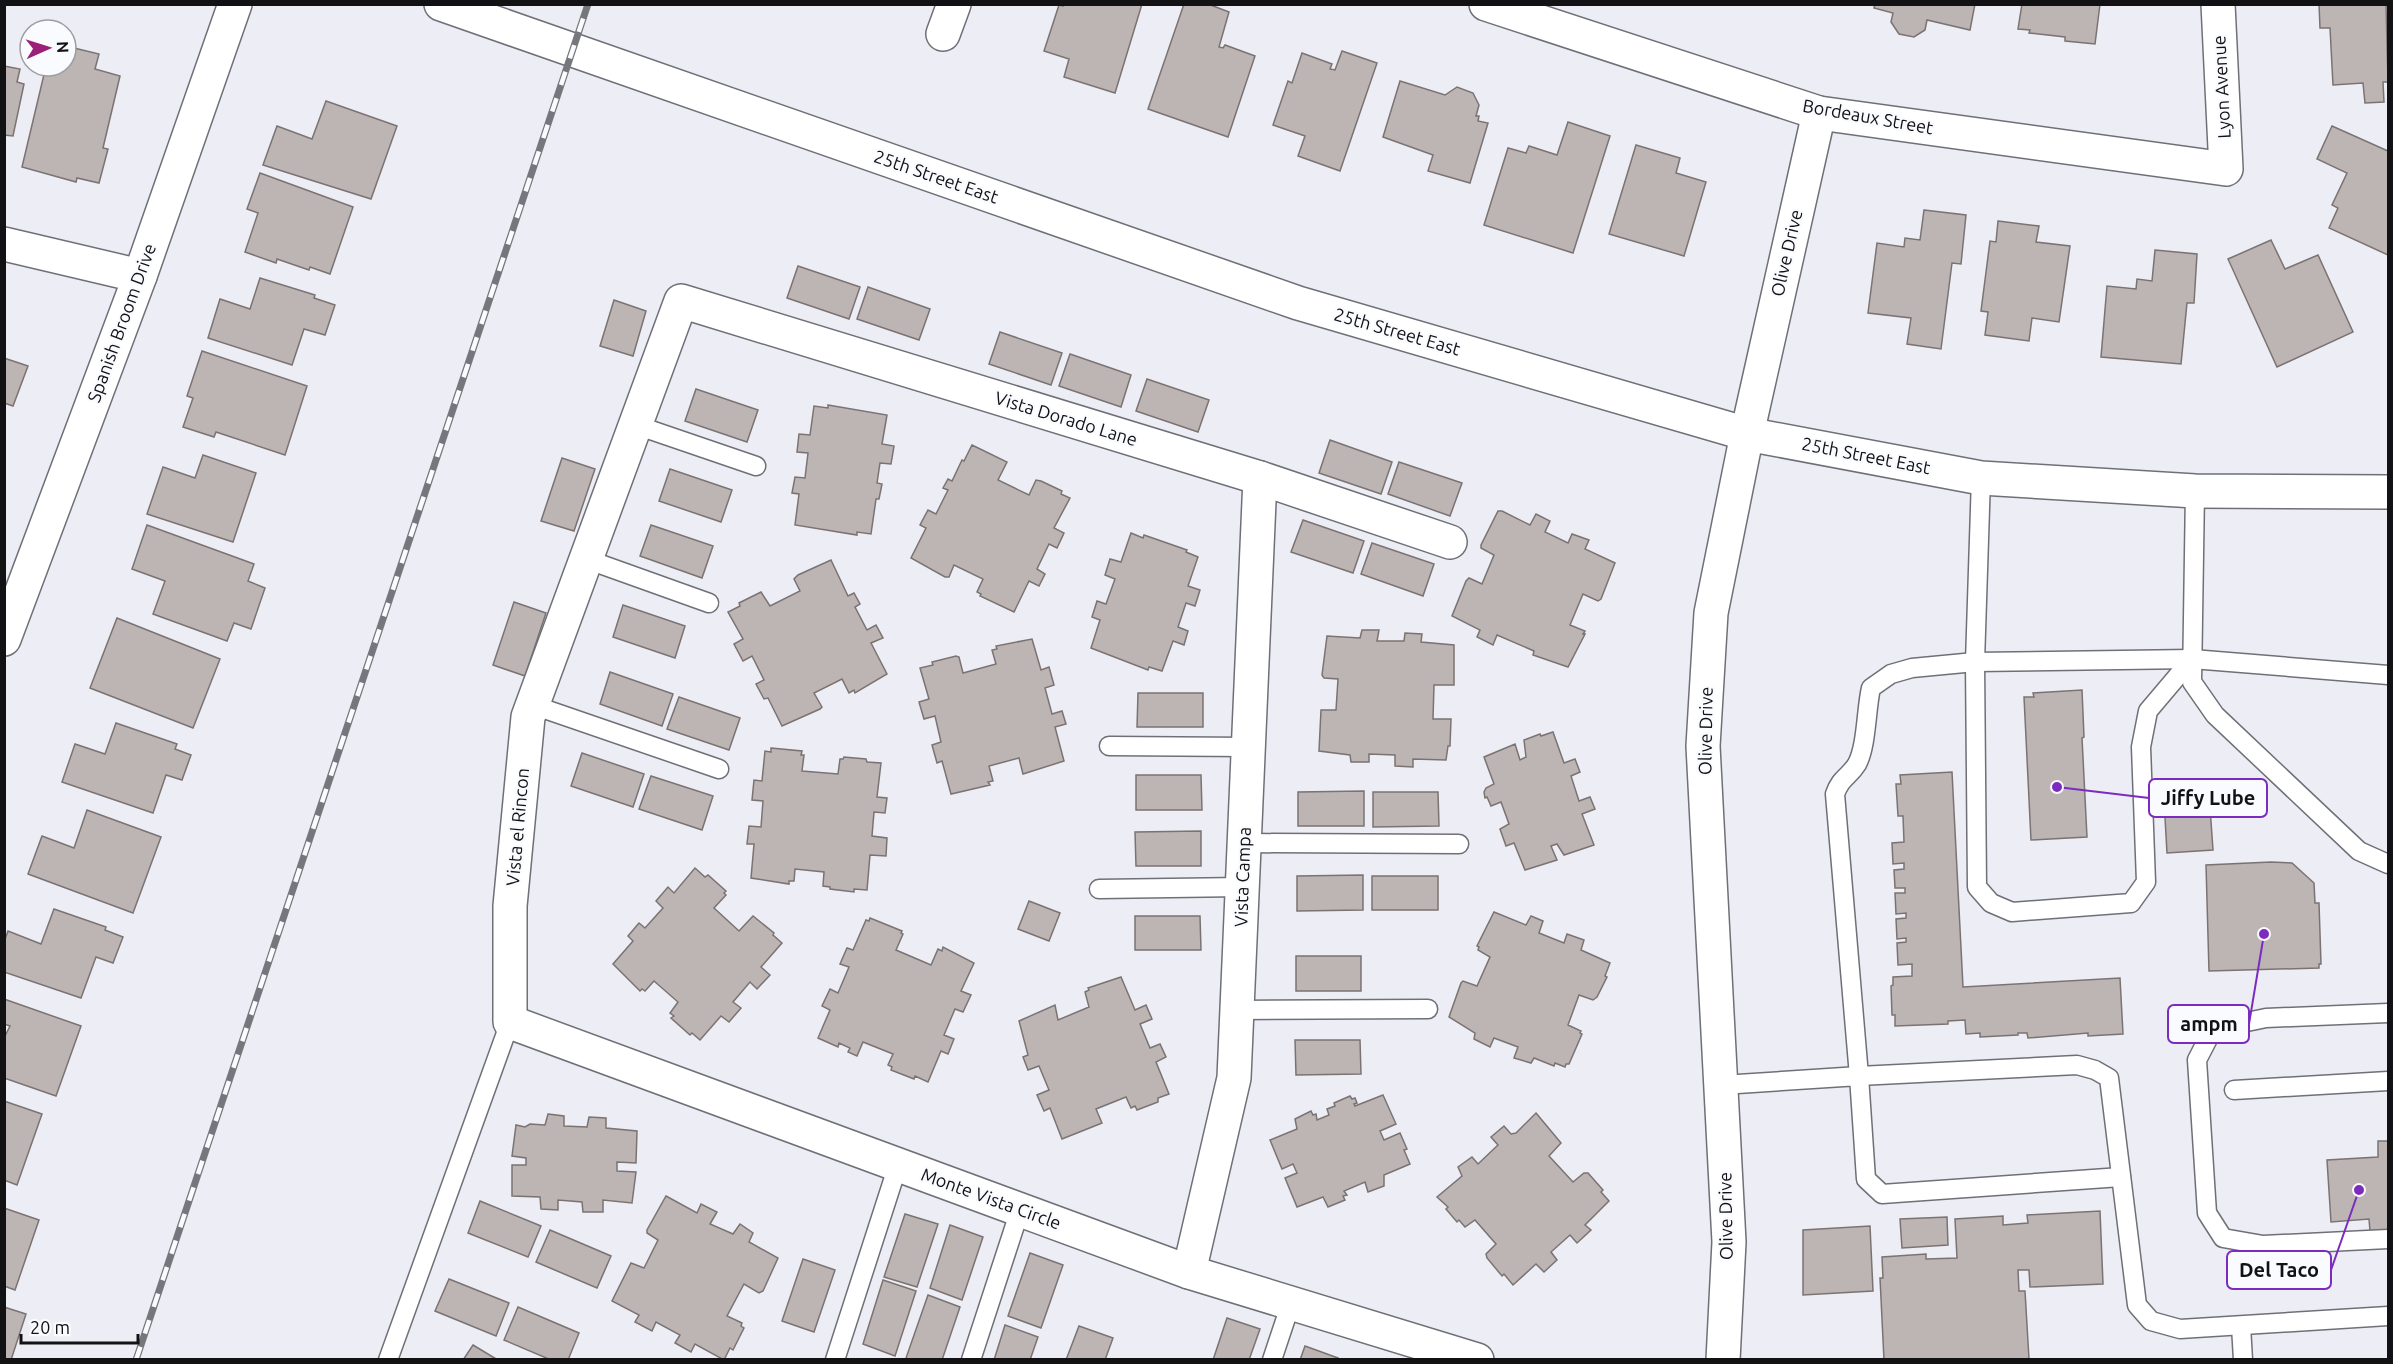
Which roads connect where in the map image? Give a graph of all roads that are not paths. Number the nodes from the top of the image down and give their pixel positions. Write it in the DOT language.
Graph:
graph roads {
  1 [pos="234,4"];
  2 [pos="441,4"];
  3 [pos="1486,4"];
  4 [pos="2218,4"];
  5 [pos="1819,113"];
  6 [pos="2226,169"];
  7 [pos="4,244"];
  8 [pos="140,276"];
  9 [pos="681,301"];
  10 [pos="636,425"];
  11 [pos="1746,434"];
  12 [pos="756,466"];
  13 [pos="1260,478"];
  14 [pos="1981,478"];
  15 [pos="2194,491"];
  16 [pos="2388,492"];
  17 [pos="1450,542"];
  18 [pos="586,559"];
  19 [pos="709,603"];
  20 [pos="4,639"];
  21 [pos="2192,659"];
  22 [pos="1976,662"];
  23 [pos="2388,675"];
  24 [pos="533,705"];
  25 [pos="1109,746"];
  26 [pos="1249,747"];
  27 [pos="719,769"];
  28 [pos="1244,843"];
  29 [pos="1459,844"];
  30 [pos="2388,864"];
  31 [pos="1242,887"];
  32 [pos="1099,889"];
  33 [pos="1428,1009"];
  34 [pos="1237,1010"];
  35 [pos="2388,1013"];
  36 [pos="510,1022"];
  37 [pos="1858,1076"];
  38 [pos="2388,1081"];
  39 [pos="1722,1085"];
  40 [pos="2234,1090"];
  41 [pos="898,1165"];
  42 [pos="2121,1177"];
  43 [pos="1020,1210"];
  44 [pos="2388,1239"];
  45 [pos="1189,1272"];
  46 [pos="1291,1303"];
  47 [pos="2388,1316"];
  48 [pos="2241,1326"];
  49 [pos="1416,1351"];
  50 [pos="388,1359"];
  51 [pos="835,1359"];
  52 [pos="971,1359"];
  53 [pos="1272,1359"];
  54 [pos="1477,1359"];
  55 [pos="1723,1359"];
  56 [pos="2243,1359"];
  1 -- 8 [label="street, Spanish Broom Drive"];
  2 -- 11 [label="street, 25th Street East"];
  3 -- 5 [label="street, Bordeaux Street"];
  4 -- 6 [label="street, Lyon Avenue"];
  5 -- 6 [label="street, Bordeaux Street"];
  5 -- 11 [label="street, Olive Drive"];
  7 -- 8 [label="street"];
  8 -- 20 [label="street, Spanish Broom Drive"];
  9 -- 10 [label="street, Vista el Rincon"];
  9 -- 13 [label="street, Vista Dorado Lane"];
  10 -- 12 [label="lane"];
  10 -- 18 [label="street, Vista el Rincon"];
  11 -- 14 [label="street, 25th Street East"];
  11 -- 39 [label="street, Olive Drive"];
  13 -- 17 [label="street, Vista Dorado Lane"];
  13 -- 26 [label="street, Vista Campa"];
  14 -- 15 [label="street, 25th Street East"];
  14 -- 22 [label="lane"];
  15 -- 16 [label="street, 25th Street East"];
  15 -- 21 [label="lane"];
  18 -- 19 [label="lane"];
  18 -- 24 [label="street, Vista el Rincon"];
  21 -- 22 [label="lane"];
  21 -- 22 [label="lane"];
  21 -- 23 [label="lane"];
  21 -- 30 [label="lane"];
  22 -- 37 [label="lane"];
  24 -- 27 [label="lane"];
  24 -- 36 [label="street, Vista el Rincon"];
  25 -- 26 [label="lane"];
  26 -- 28 [label="street, Vista Campa"];
  28 -- 29 [label="lane"];
  28 -- 31 [label="street, Vista Campa"];
  31 -- 32 [label="lane"];
  31 -- 34 [label="street, Vista Campa"];
  33 -- 34 [label="lane"];
  34 -- 45 [label="street, Vista Campa"];
  35 -- 44 [label="lane"];
  36 -- 41 [label="street, Monte Vista Circle"];
  36 -- 50 [label="lane, Vista el Rincon"];
  37 -- 39 [label="lane"];
  37 -- 42 [label="lane"];
  37 -- 42 [label="lane"];
  38 -- 40 [label="lane"];
  39 -- 55 [label="street, Olive Drive"];
  41 -- 43 [label="street, Monte Vista Circle"];
  41 -- 51 [label="lane"];
  42 -- 48 [label="lane"];
  43 -- 45 [label="street, Monte Vista Circle"];
  43 -- 52 [label="lane"];
  45 -- 46 [label="street, Monte Vista Circle"];
  46 -- 49 [label="street, Monte Vista Circle"];
  46 -- 53 [label="lane"];
  47 -- 48 [label="lane"];
  48 -- 56 [label="lane"];
  49 -- 54 [label="street, Monte Vista Circle"];
}
